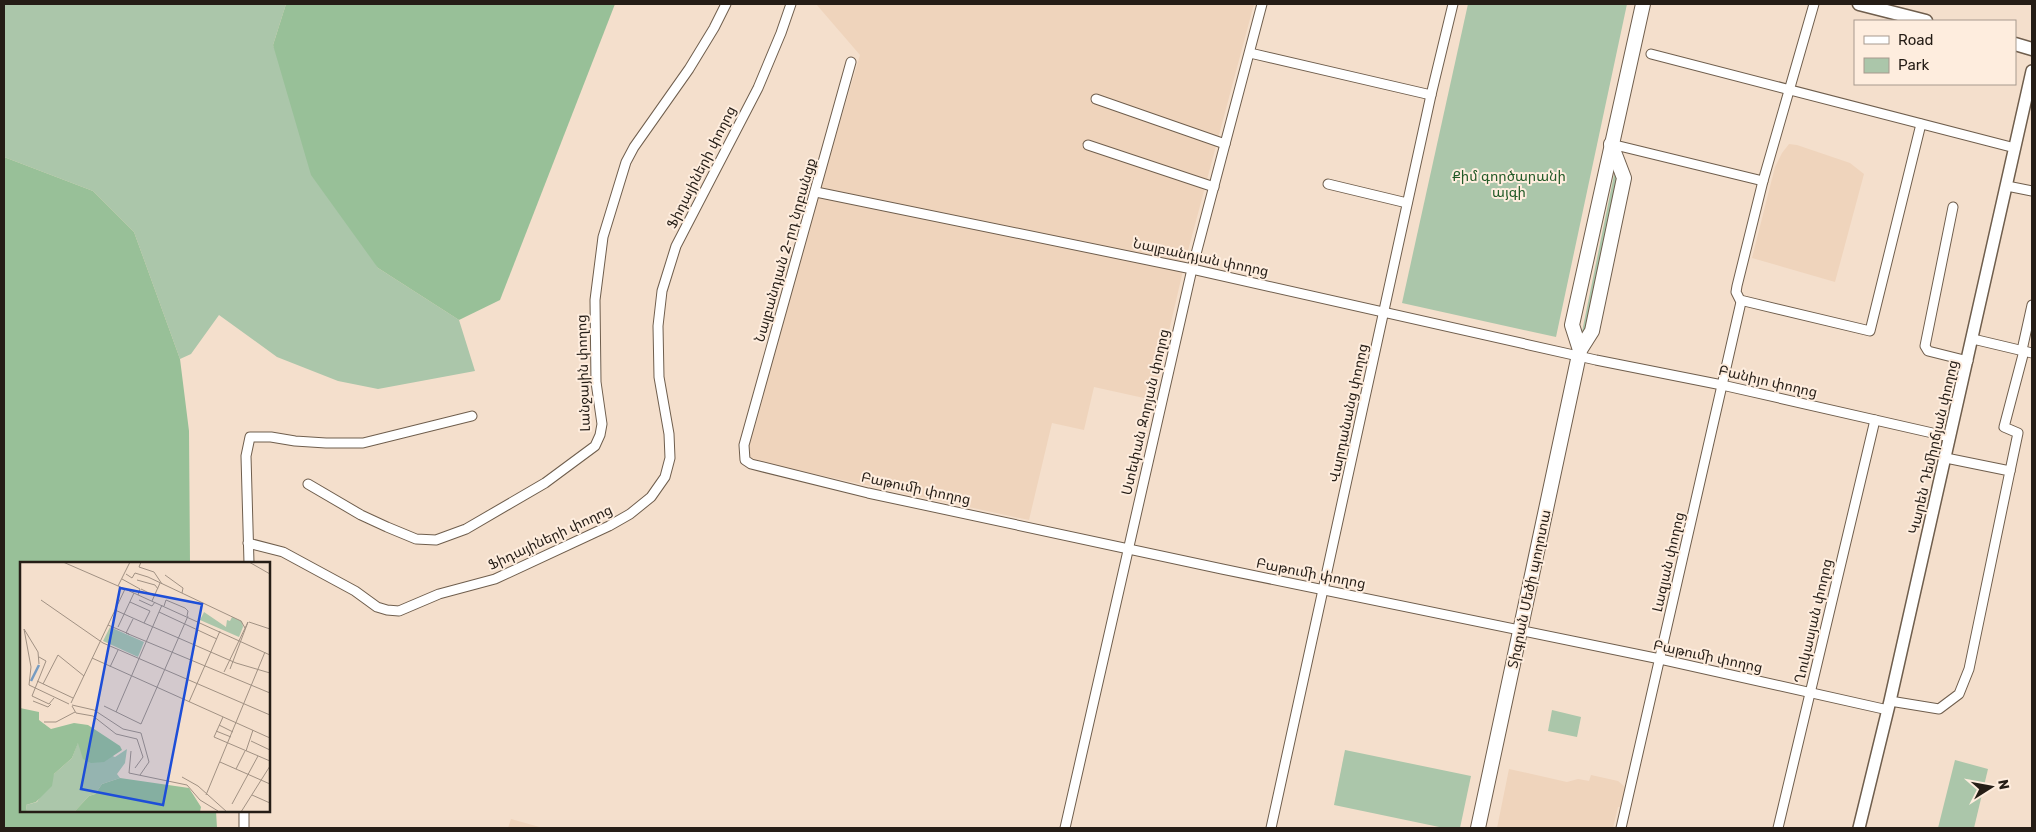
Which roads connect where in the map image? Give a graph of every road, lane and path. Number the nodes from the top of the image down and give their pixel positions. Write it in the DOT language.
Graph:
graph roads {
  1 [pos="726,4"];
  2 [pos="791,4"];
  3 [pos="1262,4"];
  4 [pos="1453,4"];
  5 [pos="1643,4"];
  6 [pos="1814,4"];
  7 [pos="1859,4"];
  8 [pos="1922,20"];
  9 [pos="2016,44"];
  10 [pos="2032,49"];
  11 [pos="1250,53"];
  12 [pos="1651,54"];
  13 [pos="851,62"];
  14 [pos="2032,70"];
  15 [pos="1789,90"];
  16 [pos="1431,95"];
  17 [pos="1096,99"];
  18 [pos="1921,124"];
  19 [pos="1225,144"];
  20 [pos="1611,144"];
  21 [pos="1088,145"];
  22 [pos="2015,148"];
  23 [pos="1763,181"];
  24 [pos="1328,184"];
  25 [pos="2007,186"];
  26 [pos="1214,187"];
  27 [pos="816,192"];
  28 [pos="2032,192"];
  29 [pos="1407,203"];
  30 [pos="1953,207"];
  31 [pos="1192,268"];
  32 [pos="1741,302"];
  33 [pos="2032,305"];
  34 [pos="1384,312"];
  35 [pos="1973,339"];
  36 [pos="2026,351"];
  37 [pos="1579,353"];
  38 [pos="1968,361"];
  39 [pos="1722,385"];
  40 [pos="472,416"];
  41 [pos="1875,420"];
  42 [pos="1950,437"];
  43 [pos="744,445"];
  44 [pos="1946,458"];
  45 [pos="2010,471"];
  46 [pos="308,484"];
  47 [pos="248,543"];
  48 [pos="1128,549"];
  49 [pos="249,562"];
  50 [pos="1325,589"];
  51 [pos="1520,631"];
  52 [pos="1660,659"];
  53 [pos="1810,692"];
  54 [pos="1889,706"];
  55 [pos="244,812"];
  56 [pos="244,828"];
  57 [pos="1065,828"];
  58 [pos="1271,828"];
  59 [pos="1478,828"];
  60 [pos="1621,828"];
  61 [pos="1778,828"];
  62 [pos="1859,828"];
  1 -- 46 [label="street, Լանջային փողոց"];
  2 -- 47 [label="street, Ֆիդայիների փողոց"];
  3 -- 11 [label="street, Ստեփան Զորյան փողոց"];
  4 -- 16 [label="street, Վարդանանց փողոց"];
  5 -- 20 [label="main road, Տիգրան Մեծի պողոտա"];
  6 -- 15 [label="street, Լազյան փողոց"];
  7 -- 8 [label="main road"];
  9 -- 10 [label="main road"];
  11 -- 16 [label="street"];
  11 -- 19 [label="street, Ստեփան Զորյան փողոց"];
  12 -- 15 [label="street"];
  13 -- 27 [label="street, Նալբանդյան 2-րդ նրբանցք"];
  14 -- 22 [label="street, Կարեն Դեմիրճյան փողոց"];
  15 -- 18 [label="street"];
  15 -- 23 [label="street, Լազյան փողոց"];
  16 -- 29 [label="street, Վարդանանց փողոց"];
  17 -- 19 [label="street"];
  18 -- 22 [label="street"];
  18 -- 32 [label="street"];
  19 -- 26 [label="street, Ստեփան Զորյան փողոց"];
  20 -- 23 [label="street"];
  20 -- 37 [label="main road, Տիգրան Մեծի պողոտա"];
  20 -- 37 [label="main road, Տիգրան Մեծի պողոտա"];
  21 -- 26 [label="street"];
  22 -- 25 [label="street, Կարեն Դեմիրճյան փողոց"];
  23 -- 32 [label="street, Լազյան փողոց"];
  24 -- 29 [label="street"];
  25 -- 28 [label="street"];
  25 -- 35 [label="street, Կարեն Դեմիրճյան փողոց"];
  26 -- 31 [label="street, Ստեփան Զորյան փողոց"];
  27 -- 31 [label="street, Նալբանդյան փողոց"];
  27 -- 43 [label="street, Նալբանդյան 2-րդ նրբանցք"];
  29 -- 34 [label="street, Վարդանանց փողոց"];
  30 -- 38 [label="street"];
  31 -- 34 [label="street, Նալբանդյան փողոց"];
  31 -- 48 [label="street, Ստեփան Զորյան փողոց"];
  32 -- 39 [label="street, Լազյան փողոց"];
  33 -- 36 [label="street"];
  34 -- 37 [label="street, Նալբանդյան փողոց"];
  34 -- 50 [label="street, Վարդանանց փողոց"];
  35 -- 36 [label="street"];
  35 -- 38 [label="street, Կարեն Դեմիրճյան փողոց"];
  36 -- 45 [label="street, Բաթումի փողոց"];
  37 -- 39 [label="street, Բանիյո փողոց"];
  37 -- 51 [label="main road, Տիգրան Մեծի պողոտա"];
  38 -- 42 [label="street, Կարեն Դեմիրճյան փողոց"];
  39 -- 41 [label="street, Բանիյո փողոց"];
  39 -- 52 [label="street, Լազյան փողոց"];
  40 -- 47 [label="street"];
  41 -- 42 [label="street, Բանիյո փողոց"];
  41 -- 53 [label="street, Ղուկասյան փողոց"];
  42 -- 44 [label="street, Կարեն Դեմիրճյան փողոց"];
  43 -- 48 [label="street, Բաթումի փողոց"];
  44 -- 45 [label="street"];
  44 -- 54 [label="street, Կարեն Դեմիրճյան փողոց"];
  45 -- 54 [label="street, Բաթումի փողոց"];
  47 -- 49 [label="street"];
  48 -- 50 [label="street, Բաթումի փողոց"];
  48 -- 57 [label="street, Ստեփան Զորյան փողոց"];
  50 -- 51 [label="street, Բաթումի փողոց"];
  50 -- 58 [label="street, Վարդանանց փողոց"];
  51 -- 52 [label="street, Բաթումի փողոց"];
  51 -- 59 [label="main road, Տիգրան Մեծի պողոտա"];
  52 -- 53 [label="street, Բաթումի փողոց"];
  52 -- 60 [label="street, Լազյան փողոց"];
  53 -- 54 [label="street, Բաթումի փողոց"];
  53 -- 61 [label="street, Ղուկասյան փողոց"];
  54 -- 62 [label="street, Կարեն Դեմիրճյան փողոց"];
  55 -- 56 [label="street"];
}
